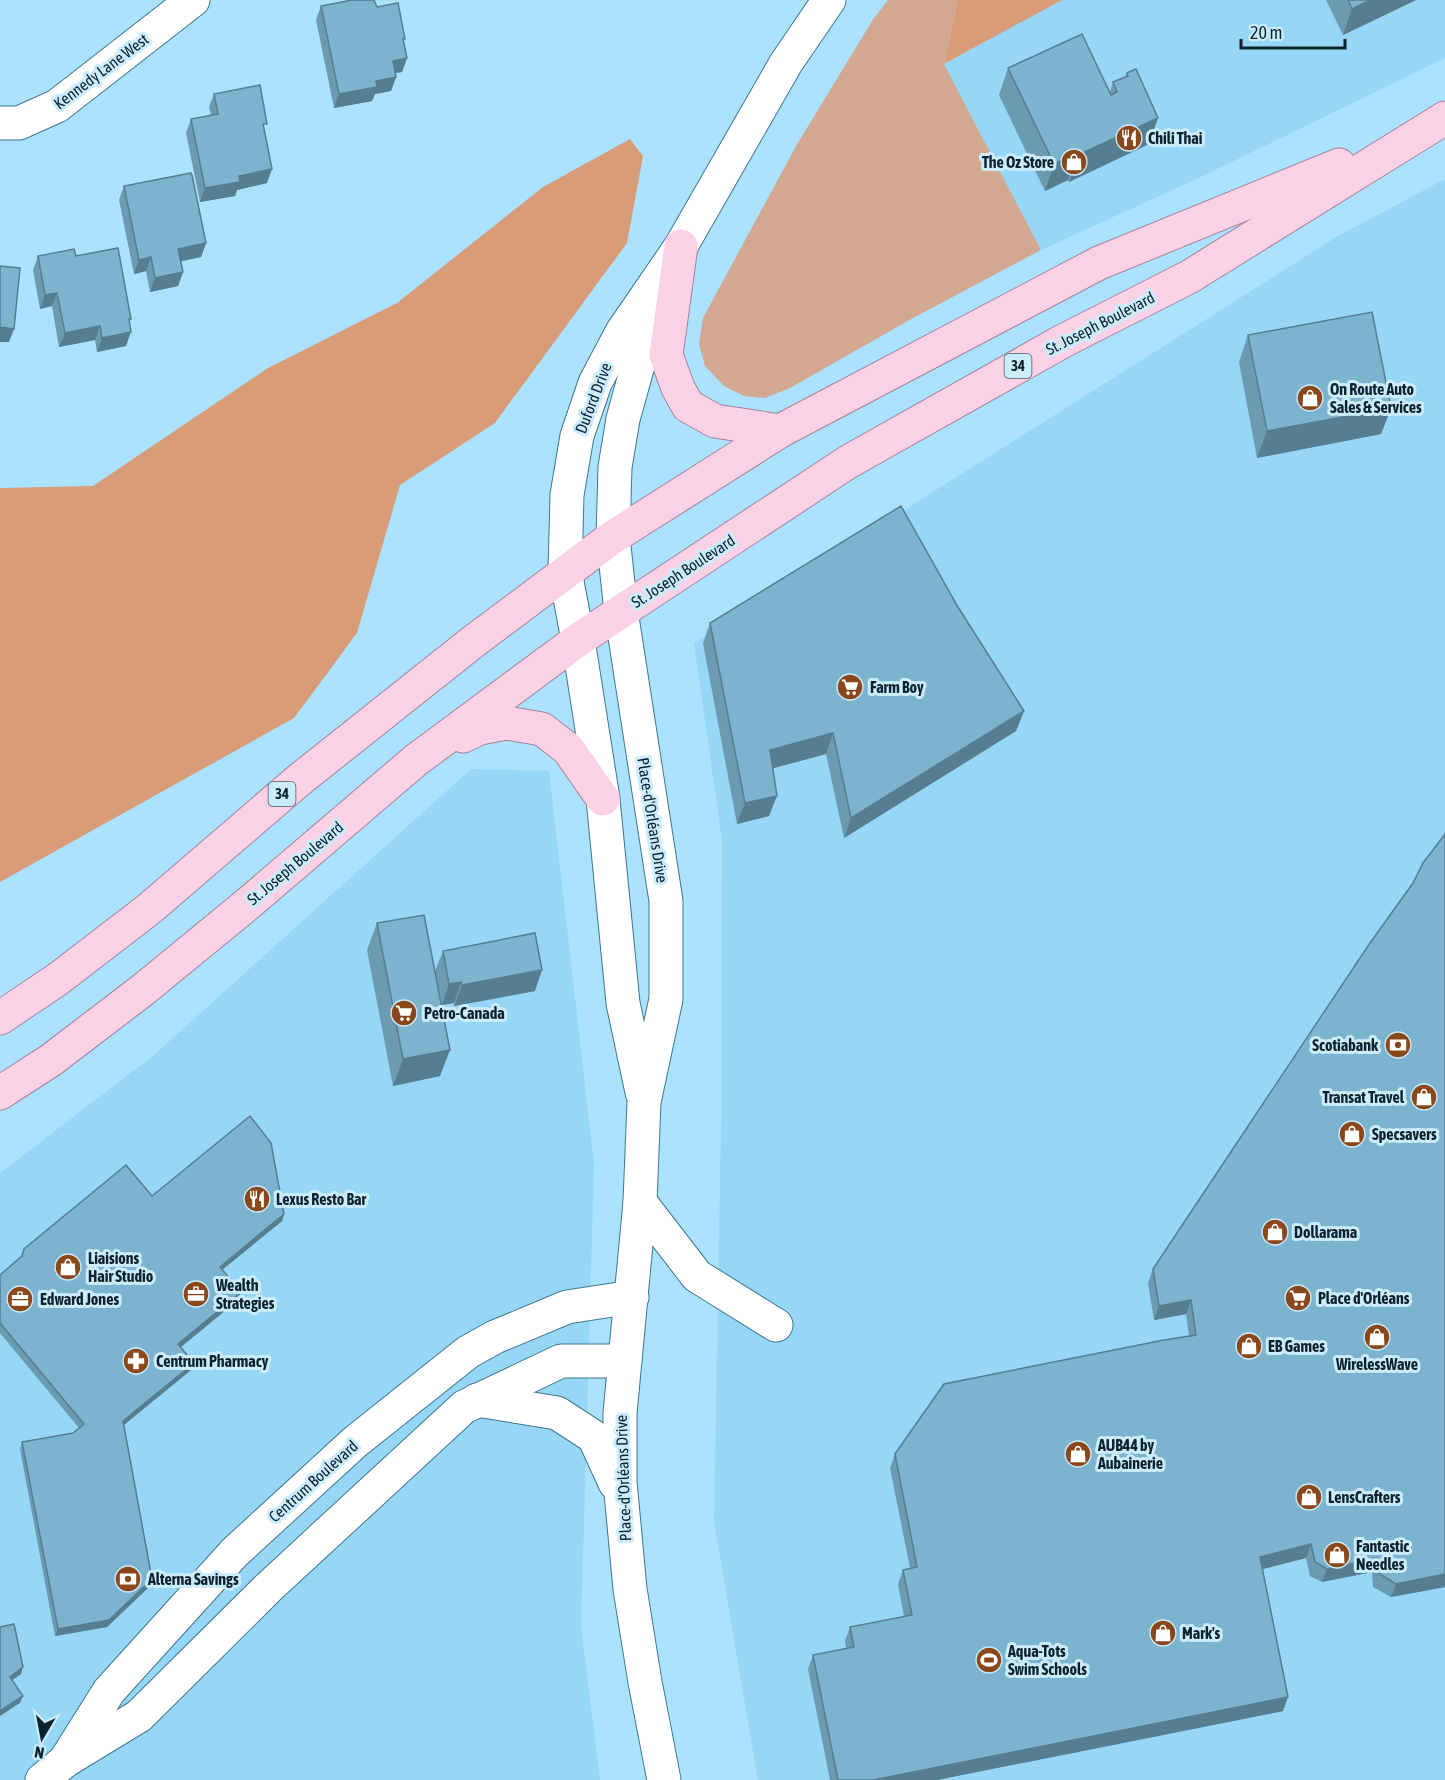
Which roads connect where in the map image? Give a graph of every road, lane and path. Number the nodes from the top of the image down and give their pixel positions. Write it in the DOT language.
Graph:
graph roads {
  1 [pos="193,0"];
  2 [pos="829,0"];
  3 [pos="0,123"];
  4 [pos="1433,124"];
  5 [pos="681,246"];
  6 [pos="780,431"];
  7 [pos="613,537"];
  8 [pos="565,571"];
  9 [pos="621,611"];
  10 [pos="578,640"];
  11 [pos="416,760"];
  12 [pos="603,799"];
  13 [pos="0,1018"];
  14 [pos="0,1093"];
  15 [pos="644,1102"];
  16 [pos="640,1202"];
  17 [pos="632,1297"];
  18 [pos="776,1325"];
  19 [pos="625,1361"];
  20 [pos="477,1400"];
  21 [pos="621,1495"];
  22 [pos="58,1774"];
  23 [pos="664,1780"];
  1 -- 3 [label="street, Kennedy Lane West"];
  2 -- 5 [label="street, Duford Drive"];
  4 -- 6 [label="main road, St. Joseph Boulevard / 34"];
  4 -- 9 [label="main road, St. Joseph Boulevard / 34"];
  5 -- 6 [label="main road"];
  5 -- 7 [label="street, Duford Drive"];
  5 -- 8 [label="street, Duford Drive"];
  6 -- 7 [label="main road, St. Joseph Boulevard / 34"];
  7 -- 8 [label="main road, St. Joseph Boulevard / 34"];
  7 -- 9 [label="street, Place-d'Orléans Drive"];
  8 -- 10 [label="street, Place-d'Orléans Drive"];
  8 -- 13 [label="main road, St. Joseph Boulevard / 34"];
  9 -- 10 [label="main road, St. Joseph Boulevard / 34"];
  9 -- 15 [label="street, Place-d'Orléans Drive"];
  10 -- 11 [label="main road, St. Joseph Boulevard / 34"];
  10 -- 12 [label="street, Place-d'Orléans Drive"];
  11 -- 12 [label="main road"];
  11 -- 14 [label="main road, St. Joseph Boulevard / 34"];
  12 -- 15 [label="street, Place-d'Orléans Drive"];
  15 -- 16 [label="street, Place-d'Orléans Drive"];
  16 -- 17 [label="street, Place-d'Orléans Drive"];
  16 -- 18 [label="street"];
  17 -- 19 [label="street, Place-d'Orléans Drive"];
  17 -- 22 [label="street, Centrum Boulevard"];
  19 -- 20 [label="street, Centrum Boulevard"];
  19 -- 21 [label="street, Place-d'Orléans Drive"];
  20 -- 21 [label="street"];
  20 -- 22 [label="street, Centrum Boulevard"];
  21 -- 23 [label="street, Place-d'Orléans Drive"];
}
